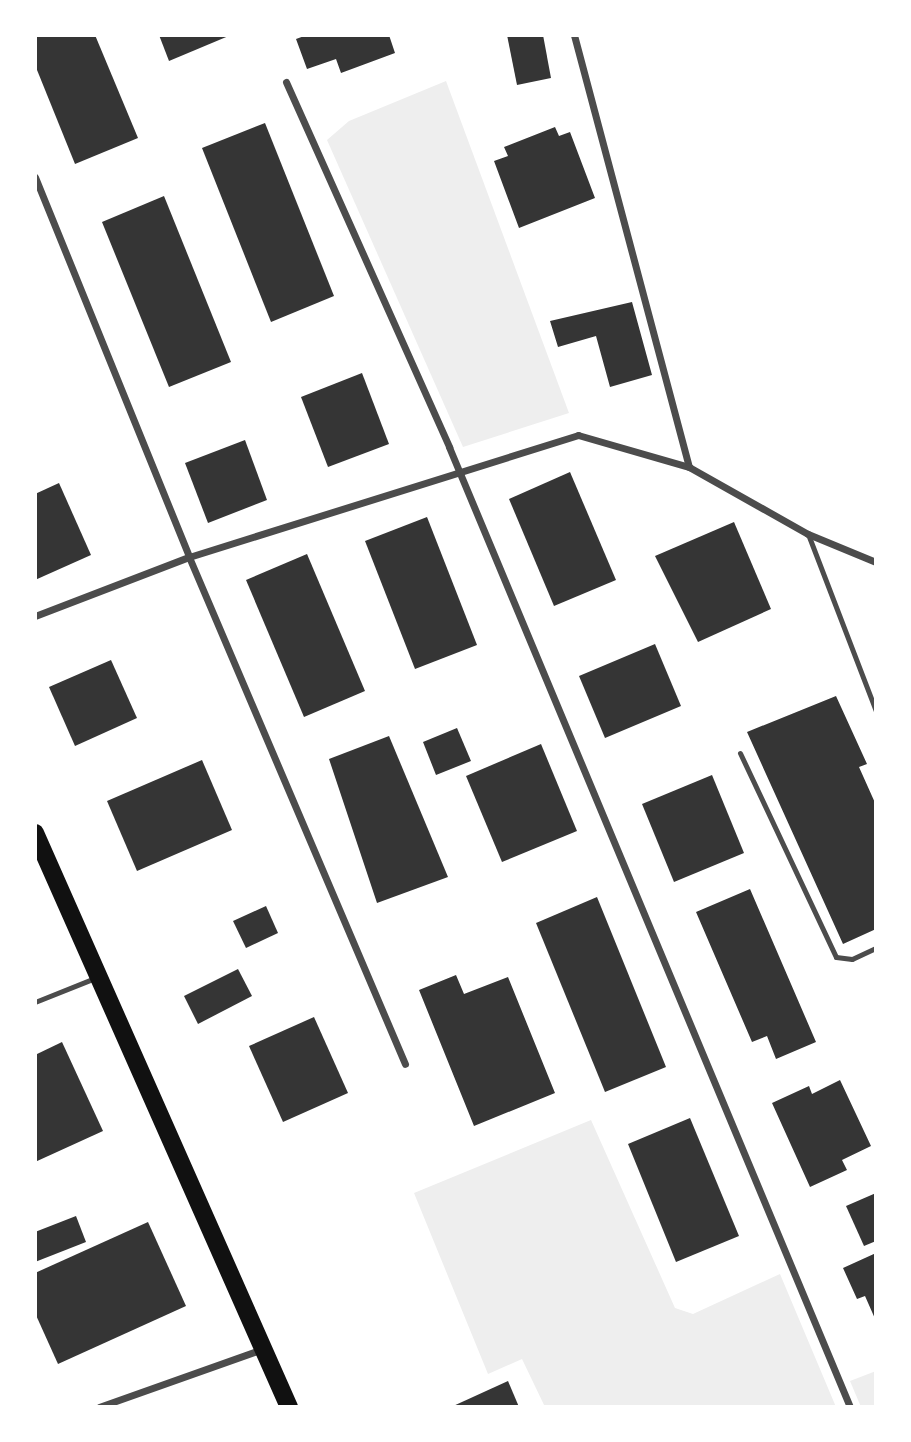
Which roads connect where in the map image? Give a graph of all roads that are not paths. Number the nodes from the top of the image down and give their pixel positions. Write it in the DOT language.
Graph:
graph roads {
  1 [pos="574,35"];
  2 [pos="286,82"];
  3 [pos="35,177"];
  4 [pos="689,467"];
  5 [pos="458,469"];
  6 [pos="808,534"];
  7 [pos="189,557"];
  8 [pos="876,562"];
  9 [pos="35,617"];
  10 [pos="876,711"];
  11 [pos="740,753"];
  12 [pos="35,833"];
  13 [pos="876,948"];
  14 [pos="98,976"];
  15 [pos="35,1002"];
  16 [pos="405,1064"];
  17 [pos="263,1349"];
  18 [pos="99,1407"];
  19 [pos="289,1407"];
  20 [pos="850,1407"];
  1 -- 4 [label="street"];
  2 -- 5 [label="street"];
  3 -- 7 [label="street"];
  4 -- 5 [label="street"];
  4 -- 6 [label="street"];
  5 -- 7 [label="street"];
  5 -- 20 [label="street"];
  6 -- 8 [label="street"];
  6 -- 10 [label="lane"];
  7 -- 9 [label="street"];
  7 -- 16 [label="street"];
  11 -- 13 [label="lane"];
  12 -- 14 [label="main road"];
  14 -- 15 [label="lane"];
  14 -- 17 [label="main road"];
  17 -- 18 [label="street"];
  17 -- 19 [label="main road"];
}
